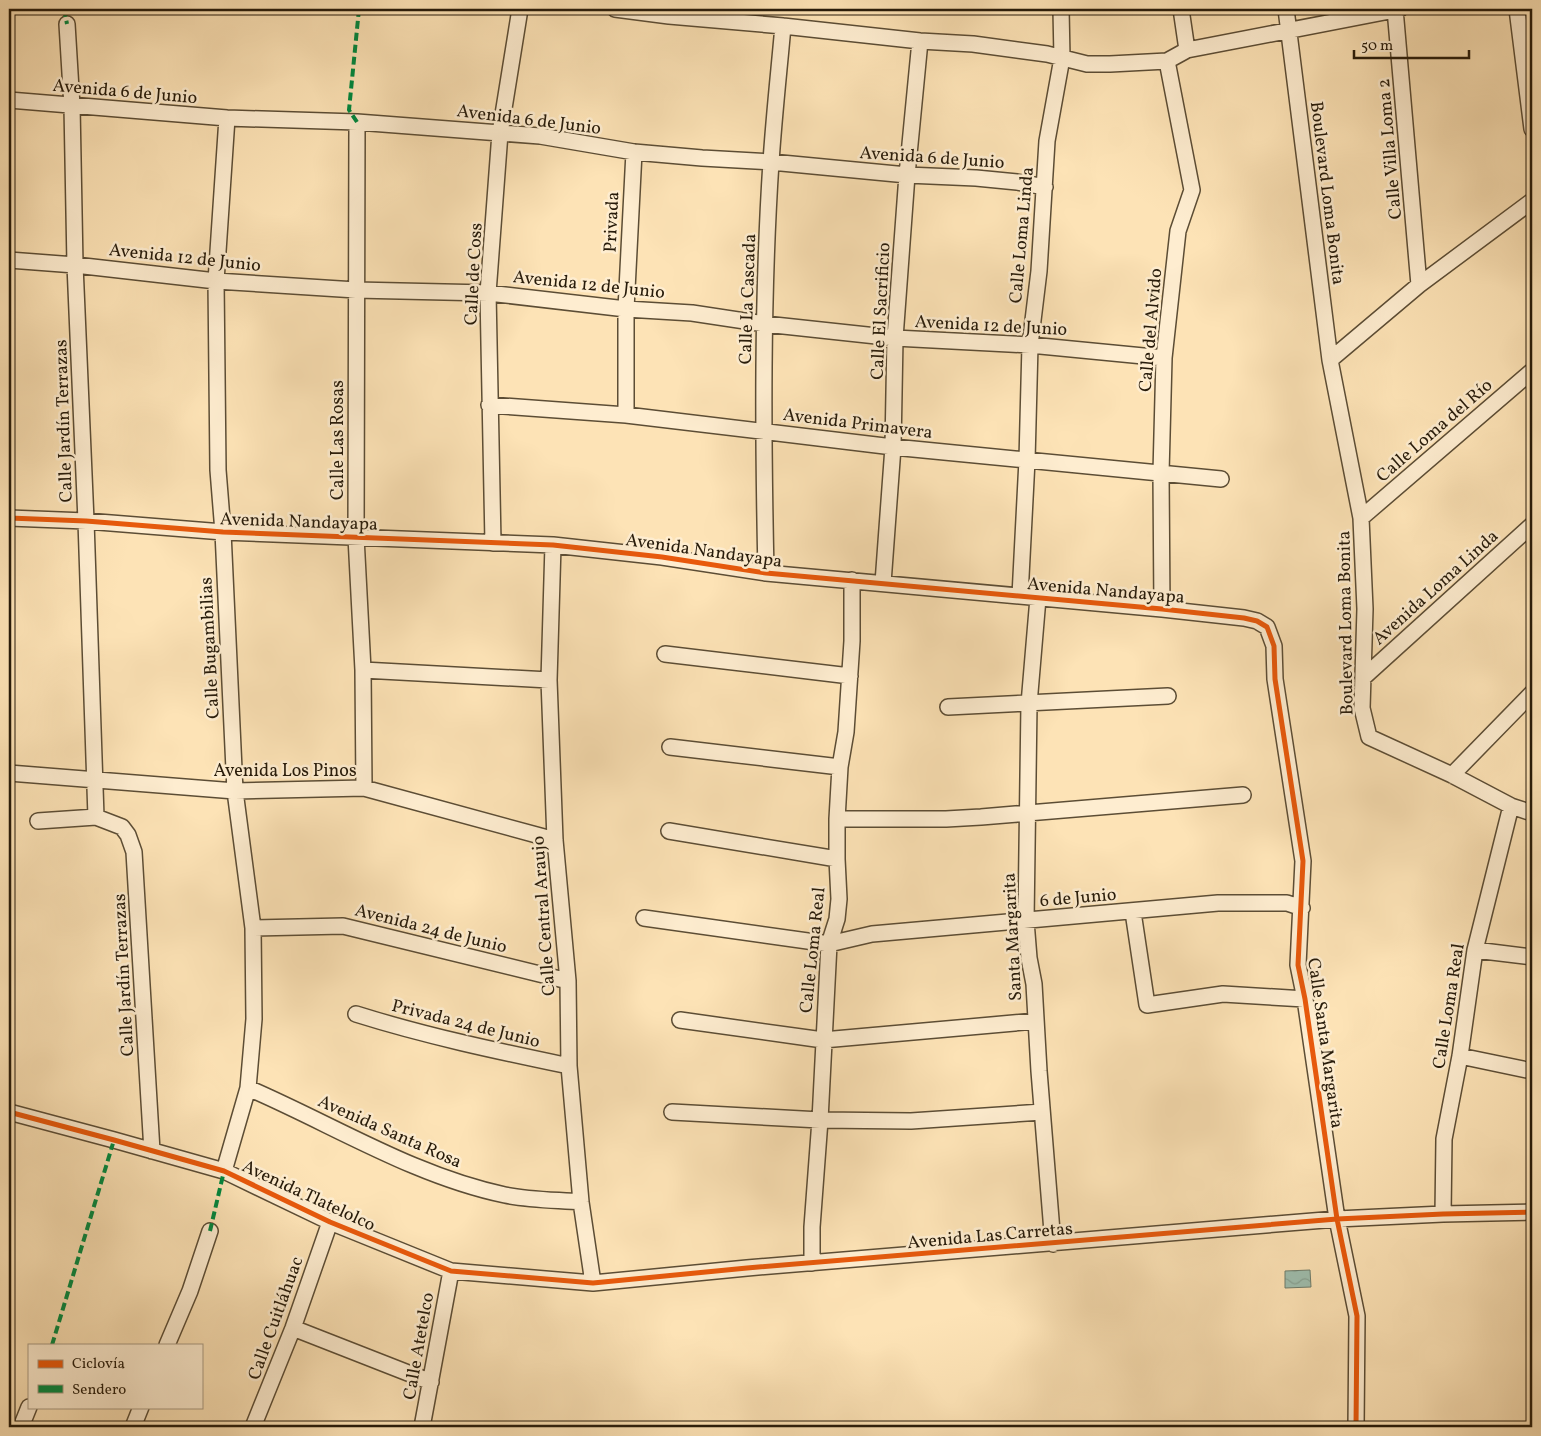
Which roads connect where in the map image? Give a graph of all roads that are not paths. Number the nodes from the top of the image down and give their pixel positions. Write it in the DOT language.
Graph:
graph roads {
  1 [pos="520,9"];
  2 [pos="615,9"];
  3 [pos="1061,9"];
  4 [pos="1181,9"];
  5 [pos="1286,9"];
  6 [pos="1397,9"];
  7 [pos="1517,9"];
  8 [pos="67,24"];
  9 [pos="783,26"];
  10 [pos="1289,30"];
  11 [pos="920,41"];
  12 [pos="1187,50"];
  13 [pos="1062,58"];
  14 [pos="1167,61"];
  15 [pos="9,100"];
  16 [pos="72,106"];
  17 [pos="227,118"];
  18 [pos="357,122"];
  19 [pos="1532,129"];
  20 [pos="500,133"];
  21 [pos="634,152"];
  22 [pos="771,162"];
  23 [pos="907,175"];
  24 [pos="1045,187"];
  25 [pos="1532,201"];
  26 [pos="9,260"];
  27 [pos="75,265"];
  28 [pos="216,281"];
  29 [pos="1420,285"];
  30 [pos="356,290"];
  31 [pos="488,293"];
  32 [pos="626,309"];
  33 [pos="765,324"];
  34 [pos="895,338"];
  35 [pos="1030,345"];
  36 [pos="1164,358"];
  37 [pos="1330,360"];
  38 [pos="1532,371"];
  39 [pos="489,405"];
  40 [pos="626,415"];
  41 [pos="762,430"];
  42 [pos="893,447"];
  43 [pos="1027,460"];
  44 [pos="1161,473"];
  45 [pos="1221,479"];
  46 [pos="9,518"];
  47 [pos="1361,518"];
  48 [pos="86,521"];
  49 [pos="1532,525"];
  50 [pos="223,532"];
  51 [pos="356,537"];
  52 [pos="493,543"];
  53 [pos="554,545"];
  54 [pos="766,573"];
  55 [pos="852,580"];
  56 [pos="883,583"];
  57 [pos="1020,596"];
  58 [pos="1038,598"];
  59 [pos="1162,609"];
  60 [pos="1244,618"];
  61 [pos="665,654"];
  62 [pos="363,670"];
  63 [pos="850,676"];
  64 [pos="1364,677"];
  65 [pos="548,680"];
  66 [pos="1532,693"];
  67 [pos="1168,696"];
  68 [pos="1029,704"];
  69 [pos="948,707"];
  70 [pos="670,747"];
  71 [pos="840,767"];
  72 [pos="9,773"];
  73 [pos="1452,775"];
  74 [pos="94,779"];
  75 [pos="364,788"];
  76 [pos="235,791"];
  77 [pos="1243,795"];
  78 [pos="1511,806"];
  79 [pos="1532,813"];
  80 [pos="1027,814"];
  81 [pos="96,817"];
  82 [pos="838,819"];
  83 [pos="38,821"];
  84 [pos="669,831"];
  85 [pos="555,840"];
  86 [pos="837,859"];
  87 [pos="1302,908"];
  88 [pos="1133,912"];
  89 [pos="644,918"];
  90 [pos="1026,921"];
  91 [pos="253,928"];
  92 [pos="829,944"];
  93 [pos="1475,950"];
  94 [pos="1532,957"];
  95 [pos="568,981"];
  96 [pos="1305,999"];
  97 [pos="356,1014"];
  98 [pos="680,1020"];
  99 [pos="1036,1021"];
  100 [pos="823,1040"];
  101 [pos="1460,1056"];
  102 [pos="569,1066"];
  103 [pos="1532,1071"];
  104 [pos="248,1088"];
  105 [pos="672,1112"];
  106 [pos="1042,1112"];
  107 [pos="10,1117"];
  108 [pos="820,1120"];
  109 [pos="152,1151"];
  110 [pos="224,1171"];
  111 [pos="581,1202"];
  112 [pos="1532,1212"];
  113 [pos="1443,1214"];
  114 [pos="1337,1219"];
  115 [pos="330,1222"];
  116 [pos="210,1231"];
  117 [pos="1054,1244"];
  118 [pos="812,1263"];
  119 [pos="451,1271"];
  120 [pos="593,1283"];
  121 [pos="293,1328"];
  122 [pos="167,1344"];
  123 [pos="431,1382"];
  124 [pos="29,1408"];
  125 [pos="141,1408"];
  126 [pos="21,1427"];
  127 [pos="133,1427"];
  128 [pos="254,1427"];
  129 [pos="422,1427"];
  130 [pos="1356,1427"];
  1 -- 20 [label="street, Calle de Coss"];
  2 -- 9 [label="street"];
  3 -- 13 [label="street, Calle Loma Linda"];
  4 -- 12 [label="street"];
  5 -- 10 [label="street, Boulevard Loma Bonita"];
  6 -- 10 [label="street"];
  6 -- 29 [label="street, Calle Villa Loma 2"];
  7 -- 19 [label="street"];
  8 -- 16 [label="street, Calle Jardín Terrazas"];
  9 -- 11 [label="street"];
  9 -- 22 [label="street, Calle La Cascada"];
  10 -- 12 [label="street"];
  10 -- 37 [label="street, Boulevard Loma Bonita"];
  11 -- 13 [label="street"];
  11 -- 23 [label="street, Calle El Sacrificio"];
  12 -- 14 [label="street"];
  13 -- 14 [label="street"];
  13 -- 24 [label="street, Calle Loma Linda"];
  14 -- 36 [label="street, Calle del Alvido"];
  15 -- 16 [label="street, Avenida 6 de Junio"];
  16 -- 17 [label="street, Avenida 6 de Junio"];
  16 -- 27 [label="street, Calle Jardín Terrazas"];
  17 -- 18 [label="street, Avenida 6 de Junio"];
  17 -- 28 [label="street, Calle Bugambilias"];
  18 -- 20 [label="street, Avenida 6 de Junio"];
  18 -- 30 [label="street, Calle Las Rosas"];
  20 -- 21 [label="street, Avenida 6 de Junio"];
  20 -- 31 [label="street, Calle de Coss"];
  21 -- 22 [label="street, Avenida 6 de Junio"];
  21 -- 32 [label="street, Privada"];
  22 -- 23 [label="street, Avenida 6 de Junio"];
  22 -- 33 [label="street, Calle La Cascada"];
  23 -- 24 [label="street, Avenida 6 de Junio"];
  23 -- 34 [label="street, Calle El Sacrificio"];
  24 -- 35 [label="street, Calle Loma Linda"];
  25 -- 29 [label="street"];
  26 -- 27 [label="street, Avenida 12 de Junio"];
  27 -- 28 [label="street, Avenida 12 de Junio"];
  27 -- 48 [label="street, Calle Jardín Terrazas"];
  28 -- 30 [label="street, Avenida 12 de Junio"];
  28 -- 50 [label="street, Calle Bugambilias"];
  29 -- 37 [label="street"];
  30 -- 31 [label="street, Avenida 12 de Junio"];
  30 -- 51 [label="street, Calle Las Rosas"];
  31 -- 32 [label="street, Avenida 12 de Junio"];
  31 -- 39 [label="street, Calle de Coss"];
  32 -- 33 [label="street, Avenida 12 de Junio"];
  32 -- 40 [label="street, Privada"];
  33 -- 34 [label="street, Avenida 12 de Junio"];
  33 -- 41 [label="street, Calle La Cascada"];
  34 -- 35 [label="street, Avenida 12 de Junio"];
  34 -- 42 [label="street, Calle El Sacrificio"];
  35 -- 36 [label="street, Avenida 12 de Junio"];
  35 -- 43 [label="street, Calle Loma Linda"];
  36 -- 44 [label="street, Calle del Alvido"];
  37 -- 47 [label="street, Boulevard Loma Bonita"];
  38 -- 47 [label="street, Calle Loma del Río"];
  39 -- 40 [label="street, Avenida Primavera"];
  39 -- 52 [label="street, Calle de Coss"];
  40 -- 41 [label="street, Avenida Primavera"];
  41 -- 42 [label="street, Avenida Primavera"];
  41 -- 54 [label="street, Calle La Cascada"];
  42 -- 43 [label="street, Avenida Primavera"];
  42 -- 56 [label="street, Calle El Sacrificio"];
  43 -- 44 [label="street, Avenida Primavera"];
  43 -- 57 [label="street, Calle Loma Linda"];
  44 -- 45 [label="street, Avenida Primavera"];
  44 -- 59 [label="street, Calle del Alvido"];
  46 -- 48 [label="street, Avenida Nandayapa"];
  47 -- 64 [label="street, Boulevard Loma Bonita"];
  48 -- 50 [label="street, Avenida Nandayapa"];
  48 -- 74 [label="street, Calle Jardín Terrazas"];
  49 -- 64 [label="street, Avenida Loma Linda"];
  50 -- 51 [label="street, Avenida Nandayapa"];
  50 -- 76 [label="street, Calle Bugambilias"];
  51 -- 52 [label="street, Avenida Nandayapa"];
  51 -- 62 [label="street, Calle Las Rosas"];
  52 -- 53 [label="street, Avenida Nandayapa"];
  53 -- 54 [label="street, Avenida Nandayapa"];
  53 -- 65 [label="street, Calle Central Araujo"];
  54 -- 55 [label="street, Avenida Nandayapa"];
  55 -- 56 [label="street, Avenida Nandayapa"];
  55 -- 63 [label="street, Calle Loma Real"];
  56 -- 57 [label="street, Avenida Nandayapa"];
  57 -- 58 [label="street, Avenida Nandayapa"];
  58 -- 59 [label="street, Avenida Nandayapa"];
  58 -- 68 [label="street, Santa Margarita"];
  59 -- 60 [label="street, Avenida Nandayapa"];
  60 -- 87 [label="street, Calle Santa Margarita"];
  61 -- 63 [label="street"];
  62 -- 65 [label="street"];
  62 -- 75 [label="street, Calle Las Rosas"];
  63 -- 71 [label="street, Calle Loma Real"];
  64 -- 73 [label="street, Boulevard Loma Bonita"];
  65 -- 85 [label="street, Calle Central Araujo"];
  66 -- 73 [label="street"];
  67 -- 68 [label="street"];
  68 -- 69 [label="street"];
  68 -- 80 [label="street, Santa Margarita"];
  70 -- 71 [label="street"];
  71 -- 82 [label="street, Calle Loma Real"];
  72 -- 74 [label="street, Avenida Los Pinos"];
  73 -- 78 [label="street, Boulevard Loma Bonita"];
  74 -- 76 [label="street, Avenida Los Pinos"];
  74 -- 81 [label="street, Calle Jardín Terrazas"];
  75 -- 76 [label="street, Avenida Los Pinos"];
  75 -- 85 [label="street, Avenida Los Pinos"];
  76 -- 91 [label="street, Calle Bugambilias"];
  77 -- 80 [label="street"];
  78 -- 79 [label="street, Boulevard Loma Bonita"];
  78 -- 93 [label="street, Calle Loma Real"];
  80 -- 82 [label="street"];
  80 -- 90 [label="street, Santa Margarita"];
  81 -- 83 [label="street, Calle Jardín Terrazas"];
  81 -- 109 [label="street, Calle Jardín Terrazas"];
  82 -- 86 [label="street, Calle Loma Real"];
  84 -- 86 [label="street"];
  85 -- 95 [label="street, Calle Central Araujo"];
  86 -- 92 [label="street, Calle Loma Real"];
  87 -- 88 [label="street, 6 de Junio"];
  87 -- 96 [label="street, Calle Santa Margarita"];
  88 -- 90 [label="street, 6 de Junio"];
  88 -- 96 [label="street"];
  89 -- 92 [label="street"];
  90 -- 92 [label="street, 6 de Junio"];
  90 -- 99 [label="street, Santa Margarita"];
  91 -- 95 [label="street, Avenida 24 de Junio"];
  91 -- 104 [label="street, Calle Bugambilias"];
  92 -- 100 [label="street, Calle Loma Real"];
  93 -- 94 [label="street"];
  93 -- 101 [label="street, Calle Loma Real"];
  95 -- 102 [label="street, Calle Central Araujo"];
  96 -- 114 [label="street, Calle Santa Margarita"];
  97 -- 102 [label="street, Privada 24 de Junio"];
  98 -- 100 [label="street"];
  99 -- 100 [label="street"];
  99 -- 106 [label="street, Santa Margarita"];
  100 -- 108 [label="street, Calle Loma Real"];
  101 -- 103 [label="street"];
  101 -- 113 [label="street, Calle Loma Real"];
  102 -- 111 [label="street, Calle Central Araujo"];
  104 -- 110 [label="street, Calle Bugambilias"];
  104 -- 111 [label="street, Avenida Santa Rosa"];
  105 -- 108 [label="street"];
  106 -- 108 [label="street"];
  106 -- 117 [label="street, Santa Margarita"];
  107 -- 109 [label="street, Avenida Tlatelolco"];
  108 -- 118 [label="street, Calle Loma Real"];
  109 -- 110 [label="street, Avenida Tlatelolco"];
  110 -- 115 [label="street, Avenida Tlatelolco"];
  111 -- 120 [label="street, Calle Central Araujo"];
  112 -- 113 [label="street, Avenida Las Carretas"];
  113 -- 114 [label="street, Avenida Las Carretas"];
  114 -- 117 [label="street, Avenida Las Carretas"];
  114 -- 130 [label="street"];
  115 -- 119 [label="street, Avenida Tlatelolco"];
  115 -- 121 [label="street, Calle Cuitláhuac"];
  116 -- 122 [label="street"];
  117 -- 118 [label="street, Avenida Las Carretas"];
  118 -- 120 [label="street, Avenida Las Carretas"];
  119 -- 120 [label="street, Avenida Las Carretas"];
  119 -- 123 [label="street, Calle Atetelco"];
  121 -- 123 [label="street"];
  121 -- 128 [label="street, Calle Cuitláhuac"];
  123 -- 129 [label="street, Calle Atetelco"];
  124 -- 126 [label="street"];
  125 -- 127 [label="street"];
}
